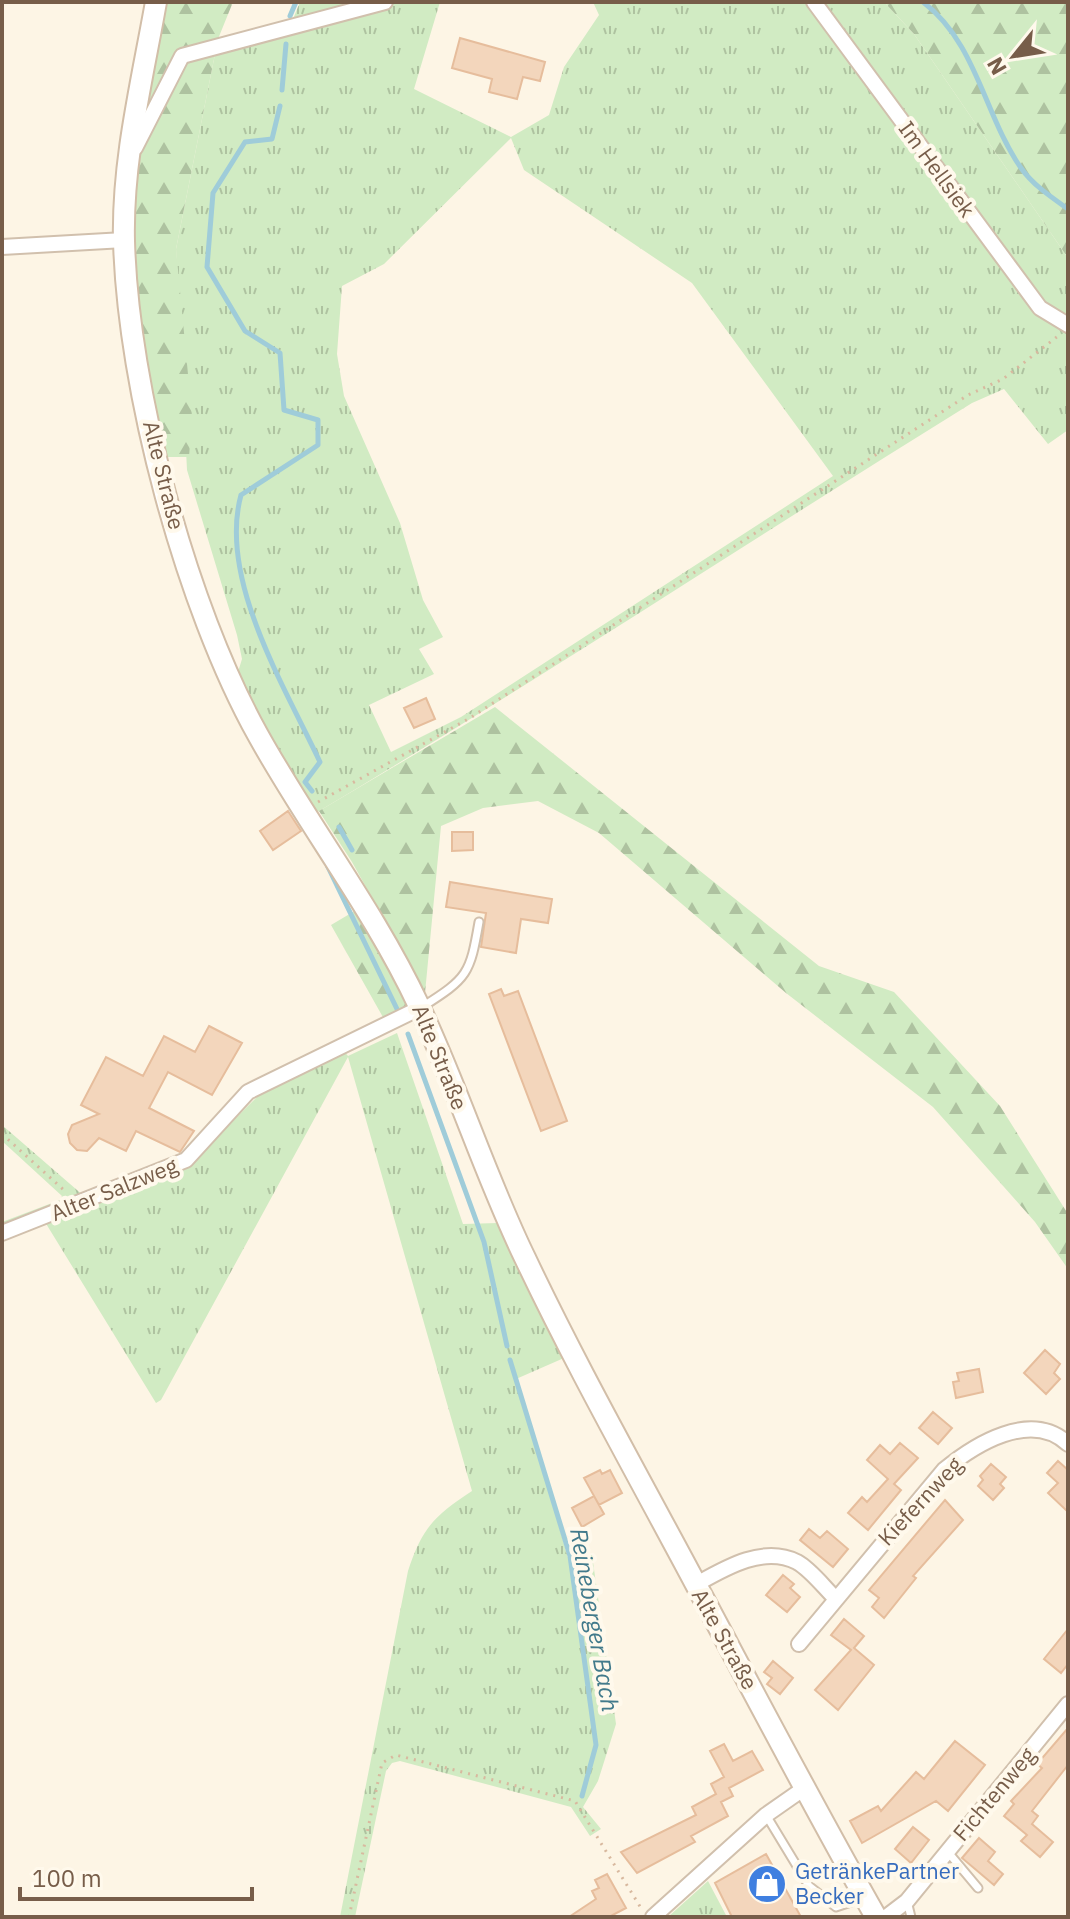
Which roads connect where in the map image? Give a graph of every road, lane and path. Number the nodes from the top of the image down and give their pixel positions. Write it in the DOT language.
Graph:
graph roads {
  1 [pos="156,2"];
  2 [pos="385,2"];
  3 [pos="814,2"];
  4 [pos="127,163"];
  5 [pos="124,240"];
  6 [pos="2,247"];
  7 [pos="1066,325"];
  8 [pos="305,810"];
  9 [pos="479,922"];
  10 [pos="420,1008"];
  11 [pos="2,1134"];
  12 [pos="80,1204"];
  13 [pos="2,1233"];
  14 [pos="1068,1444"];
  15 [pos="695,1585"];
  16 [pos="834,1597"];
  17 [pos="799,1644"];
  18 [pos="1068,1704"];
  19 [pos="806,1787"];
  20 [pos="766,1815"];
  21 [pos="947,1851"];
  22 [pos="978,1888"];
  23 [pos="865,1897"];
  24 [pos="907,1901"];
  25 [pos="349,1917"];
  26 [pos="646,1917"];
  27 [pos="653,1917"];
  28 [pos="876,1917"];
  29 [pos="886,1917"];
  30 [pos="911,1917"];
  1 -- 4 [label="main road, Alte Straße"];
  2 -- 4 [label="street, Alte Straße"];
  3 -- 7 [label="street, Im Hellsiek"];
  4 -- 5 [label="main road, Alte Straße"];
  5 -- 6 [label="street"];
  5 -- 8 [label="main road, Alte Straße"];
  7 -- 8 [label="path"];
  8 -- 10 [label="main road, Alte Straße"];
  9 -- 10 [label="lane"];
  10 -- 12 [label="street, Alter Salzweg"];
  10 -- 15 [label="main road, Alte Straße"];
  11 -- 12 [label="path"];
  12 -- 13 [label="street, Alter Salzweg"];
  14 -- 16 [label="street, Kiefernweg"];
  15 -- 16 [label="street"];
  15 -- 19 [label="main road, Alte Straße"];
  16 -- 17 [label="street, Kiefernweg"];
  18 -- 21 [label="street, Fichtenweg"];
  19 -- 20 [label="street"];
  19 -- 23 [label="main road, Alte Straße"];
  20 -- 23 [label="lane"];
  20 -- 27 [label="street"];
  21 -- 22 [label="lane"];
  21 -- 24 [label="street, Fichtenweg"];
  23 -- 28 [label="main road, Alte Straße"];
  24 -- 29 [label="street, Fichtenweg"];
  24 -- 30 [label="lane"];
  25 -- 26 [label="path"];
}
